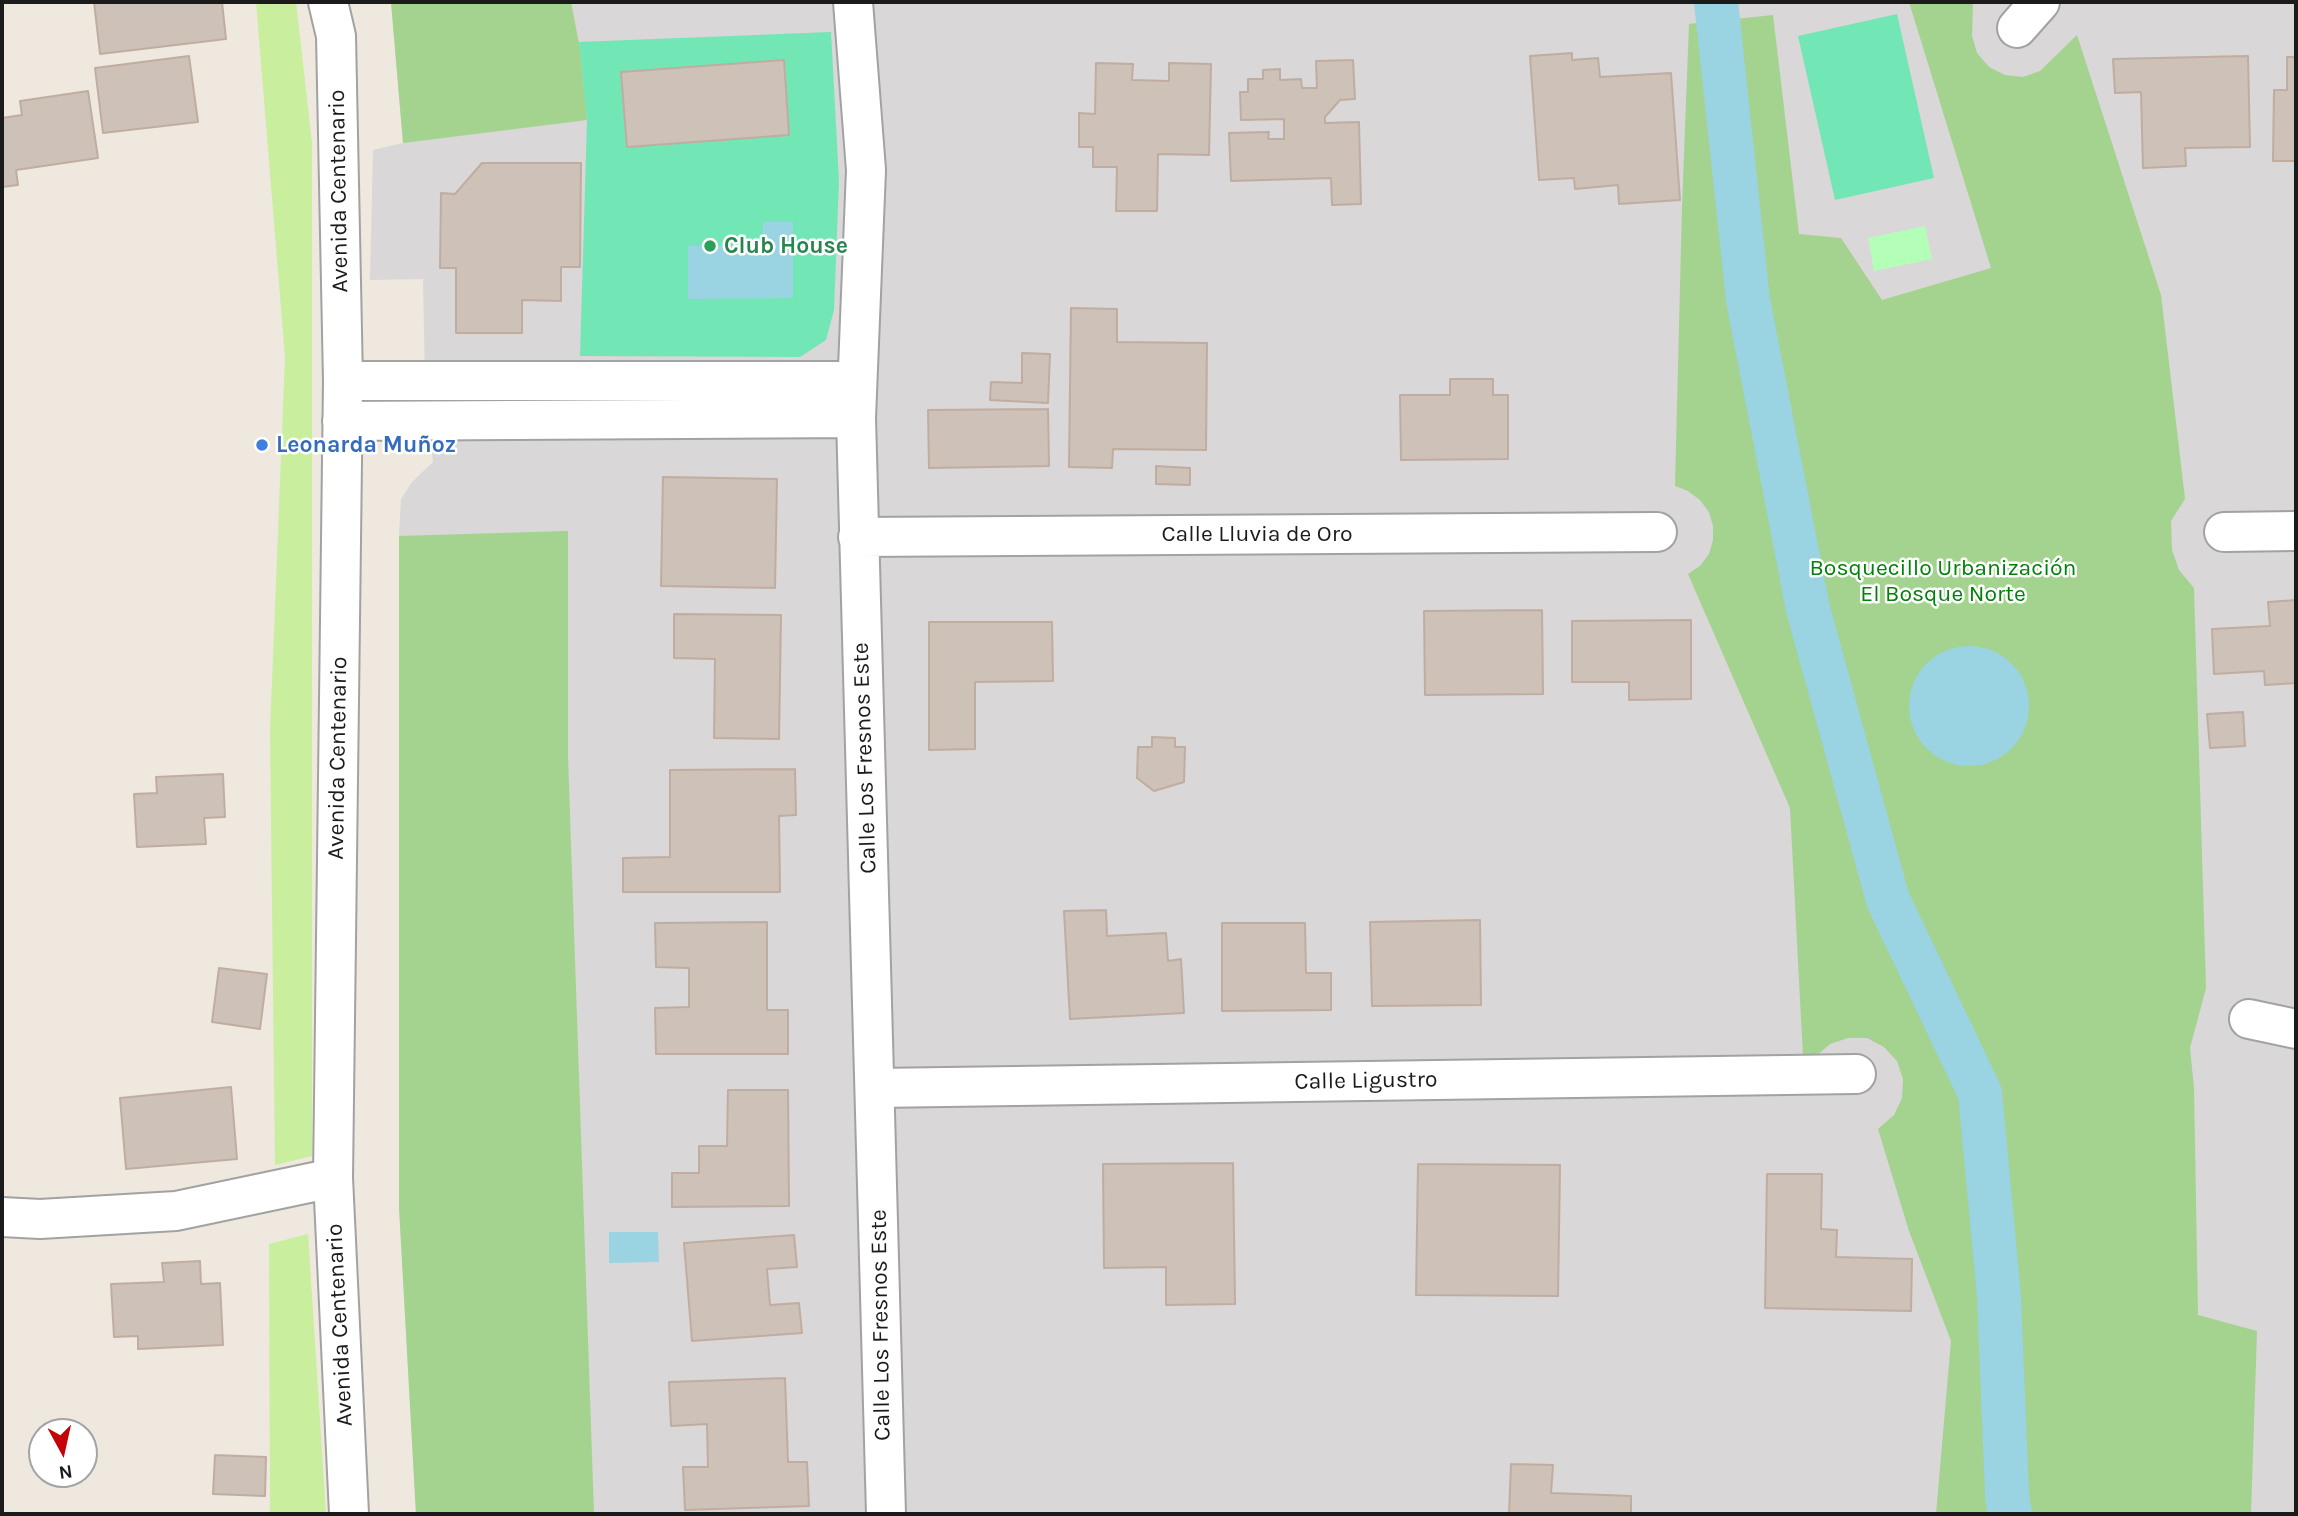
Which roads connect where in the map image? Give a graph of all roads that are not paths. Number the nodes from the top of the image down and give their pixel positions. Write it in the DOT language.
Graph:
graph roads {
  1 [pos="328,2"];
  2 [pos="853,2"];
  3 [pos="343,381"];
  4 [pos="857,399"];
  5 [pos="342,421"];
  6 [pos="2296,531"];
  7 [pos="1657,532"];
  8 [pos="2224,532"];
  9 [pos="858,537"];
  10 [pos="2249,1019"];
  11 [pos="2296,1030"];
  12 [pos="1856,1074"];
  13 [pos="876,1088"];
  14 [pos="333,1178"];
  15 [pos="2,1217"];
  16 [pos="349,1514"];
  17 [pos="886,1514"];
  1 -- 3 [label="street, Avenida Centenario"];
  2 -- 4 [label="street, Calle Los Fresnos Este"];
  3 -- 4 [label="street"];
  3 -- 5 [label="street, Avenida Centenario"];
  4 -- 5 [label="street"];
  4 -- 9 [label="street, Calle Los Fresnos Este"];
  5 -- 14 [label="street, Avenida Centenario"];
  6 -- 8 [label="street"];
  7 -- 9 [label="street, Calle Lluvia de Oro"];
  9 -- 13 [label="street, Calle Los Fresnos Este"];
  10 -- 11 [label="street"];
  12 -- 13 [label="street, Calle Ligustro"];
  13 -- 17 [label="street, Calle Los Fresnos Este"];
  14 -- 15 [label="street"];
  14 -- 16 [label="street, Avenida Centenario"];
}
